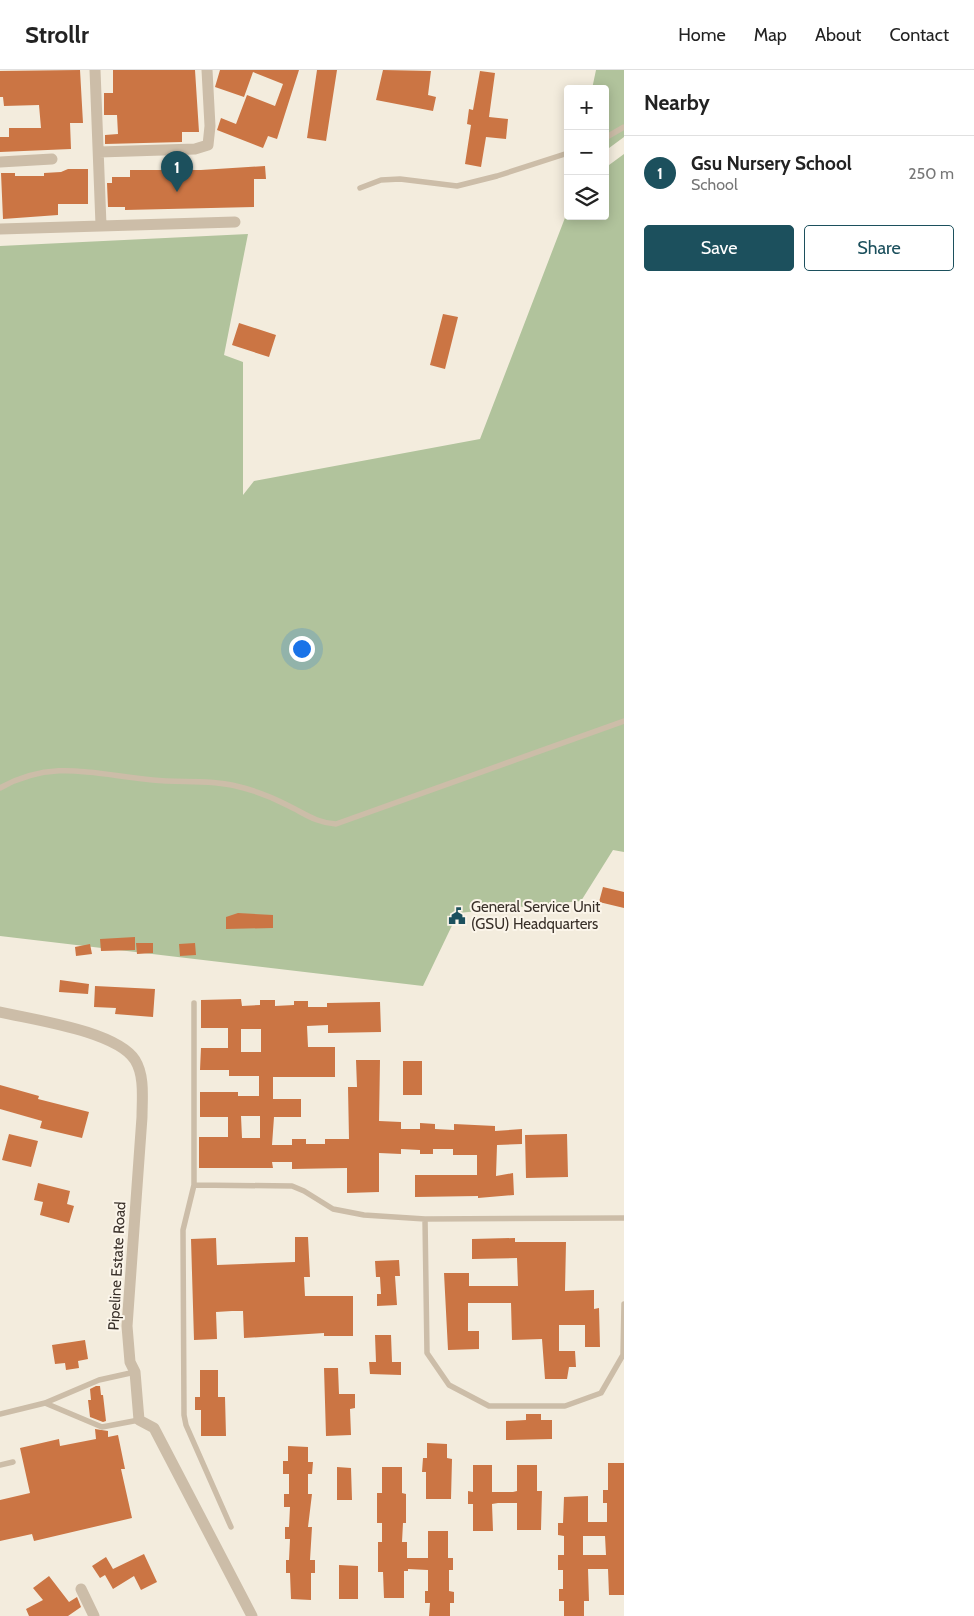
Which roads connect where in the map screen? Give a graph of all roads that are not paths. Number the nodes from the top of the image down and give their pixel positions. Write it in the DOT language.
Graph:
graph roads {
  1 [pos="95,70"];
  2 [pos="207,70"];
  3 [pos="624,127"];
  4 [pos="609,136"];
  5 [pos="99,152"];
  6 [pos="564,154"];
  7 [pos="52,159"];
  8 [pos="0,162"];
  9 [pos="360,188"];
  10 [pos="235,222"];
  11 [pos="101,225"];
  12 [pos="0,229"];
  13 [pos="624,721"];
  14 [pos="0,788"];
  15 [pos="194,1003"];
  16 [pos="0,1012"];
  17 [pos="194,1185"];
  18 [pos="624,1218"];
  19 [pos="426,1219"];
  20 [pos="624,1304"];
  21 [pos="135,1372"];
  22 [pos="45,1403"];
  23 [pos="0,1414"];
  24 [pos="139,1420"];
  25 [pos="13,1462"];
  26 [pos="0,1465"];
  27 [pos="231,1527"];
  28 [pos="81,1589"];
  29 [pos="94,1616"];
  30 [pos="252,1616"];
  1 -- 5 [label="street"];
  2 -- 5 [label="street"];
  3 -- 4 [label="lane"];
  5 -- 11 [label="street"];
  6 -- 9 [label="lane"];
  7 -- 8 [label="street"];
  10 -- 11 [label="street"];
  11 -- 12 [label="street"];
  13 -- 14 [label="lane"];
  15 -- 17 [label="lane"];
  16 -- 21 [label="street, Pipeline Estate Road"];
  17 -- 19 [label="lane"];
  17 -- 27 [label="lane"];
  18 -- 19 [label="lane"];
  19 -- 20 [label="lane"];
  21 -- 22 [label="lane"];
  21 -- 24 [label="street, Pipeline Estate Road"];
  22 -- 23 [label="lane"];
  22 -- 24 [label="lane"];
  24 -- 30 [label="street"];
  25 -- 26 [label="lane"];
  28 -- 29 [label="street"];
}
